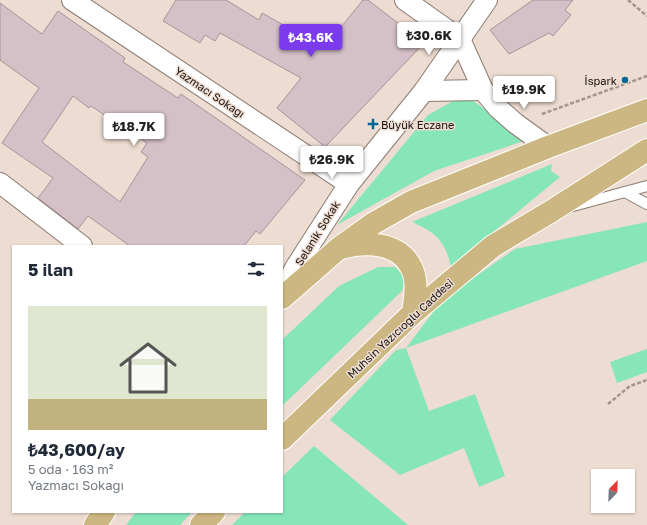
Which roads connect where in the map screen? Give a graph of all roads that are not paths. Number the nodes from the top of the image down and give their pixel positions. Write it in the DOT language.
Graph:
graph roads {
  1 [pos="72,0"];
  2 [pos="405,0"];
  3 [pos="487,0"];
  4 [pos="460,39"];
  5 [pos="483,90"];
  6 [pos="424,92"];
  7 [pos="647,110"];
  8 [pos="548,146"];
  9 [pos="647,150"];
  10 [pos="0,183"];
  11 [pos="349,184"];
  12 [pos="647,186"];
  13 [pos="625,192"];
  14 [pos="647,204"];
  15 [pos="550,212"];
  16 [pos="81,245"];
  17 [pos="339,248"];
  18 [pos="283,295"];
  19 [pos="283,296"];
  20 [pos="413,312"];
  21 [pos="283,438"];
  22 [pos="103,513"];
  23 [pos="213,513"];
  24 [pos="95,525"];
  25 [pos="201,525"];
  1 -- 11 [label="street, Yazmacı Sokağı"];
  2 -- 4 [label="street"];
  3 -- 4 [label="street, Selanik Sokak"];
  4 -- 5 [label="street"];
  4 -- 6 [label="street, Selanik Sokak"];
  5 -- 6 [label="street"];
  5 -- 8 [label="street"];
  6 -- 11 [label="street, Selanik Sokak"];
  7 -- 8 [label="main road"];
  8 -- 17 [label="main road"];
  9 -- 15 [label="main road, Muhsin Yazıcıoğlu Caddesi"];
  10 -- 16 [label="street"];
  11 -- 18 [label="street, Selanik Sokak"];
  12 -- 13 [label="lane"];
  13 -- 14 [label="lane"];
  13 -- 15 [label="lane"];
  15 -- 20 [label="main road, Muhsin Yazıcıoğlu Caddesi"];
  17 -- 19 [label="main road"];
  17 -- 20 [label="main road"];
  20 -- 21 [label="main road, Muhsin Yazıcıoğlu Caddesi"];
  22 -- 24 [label="main road"];
  23 -- 25 [label="main road"];
}
